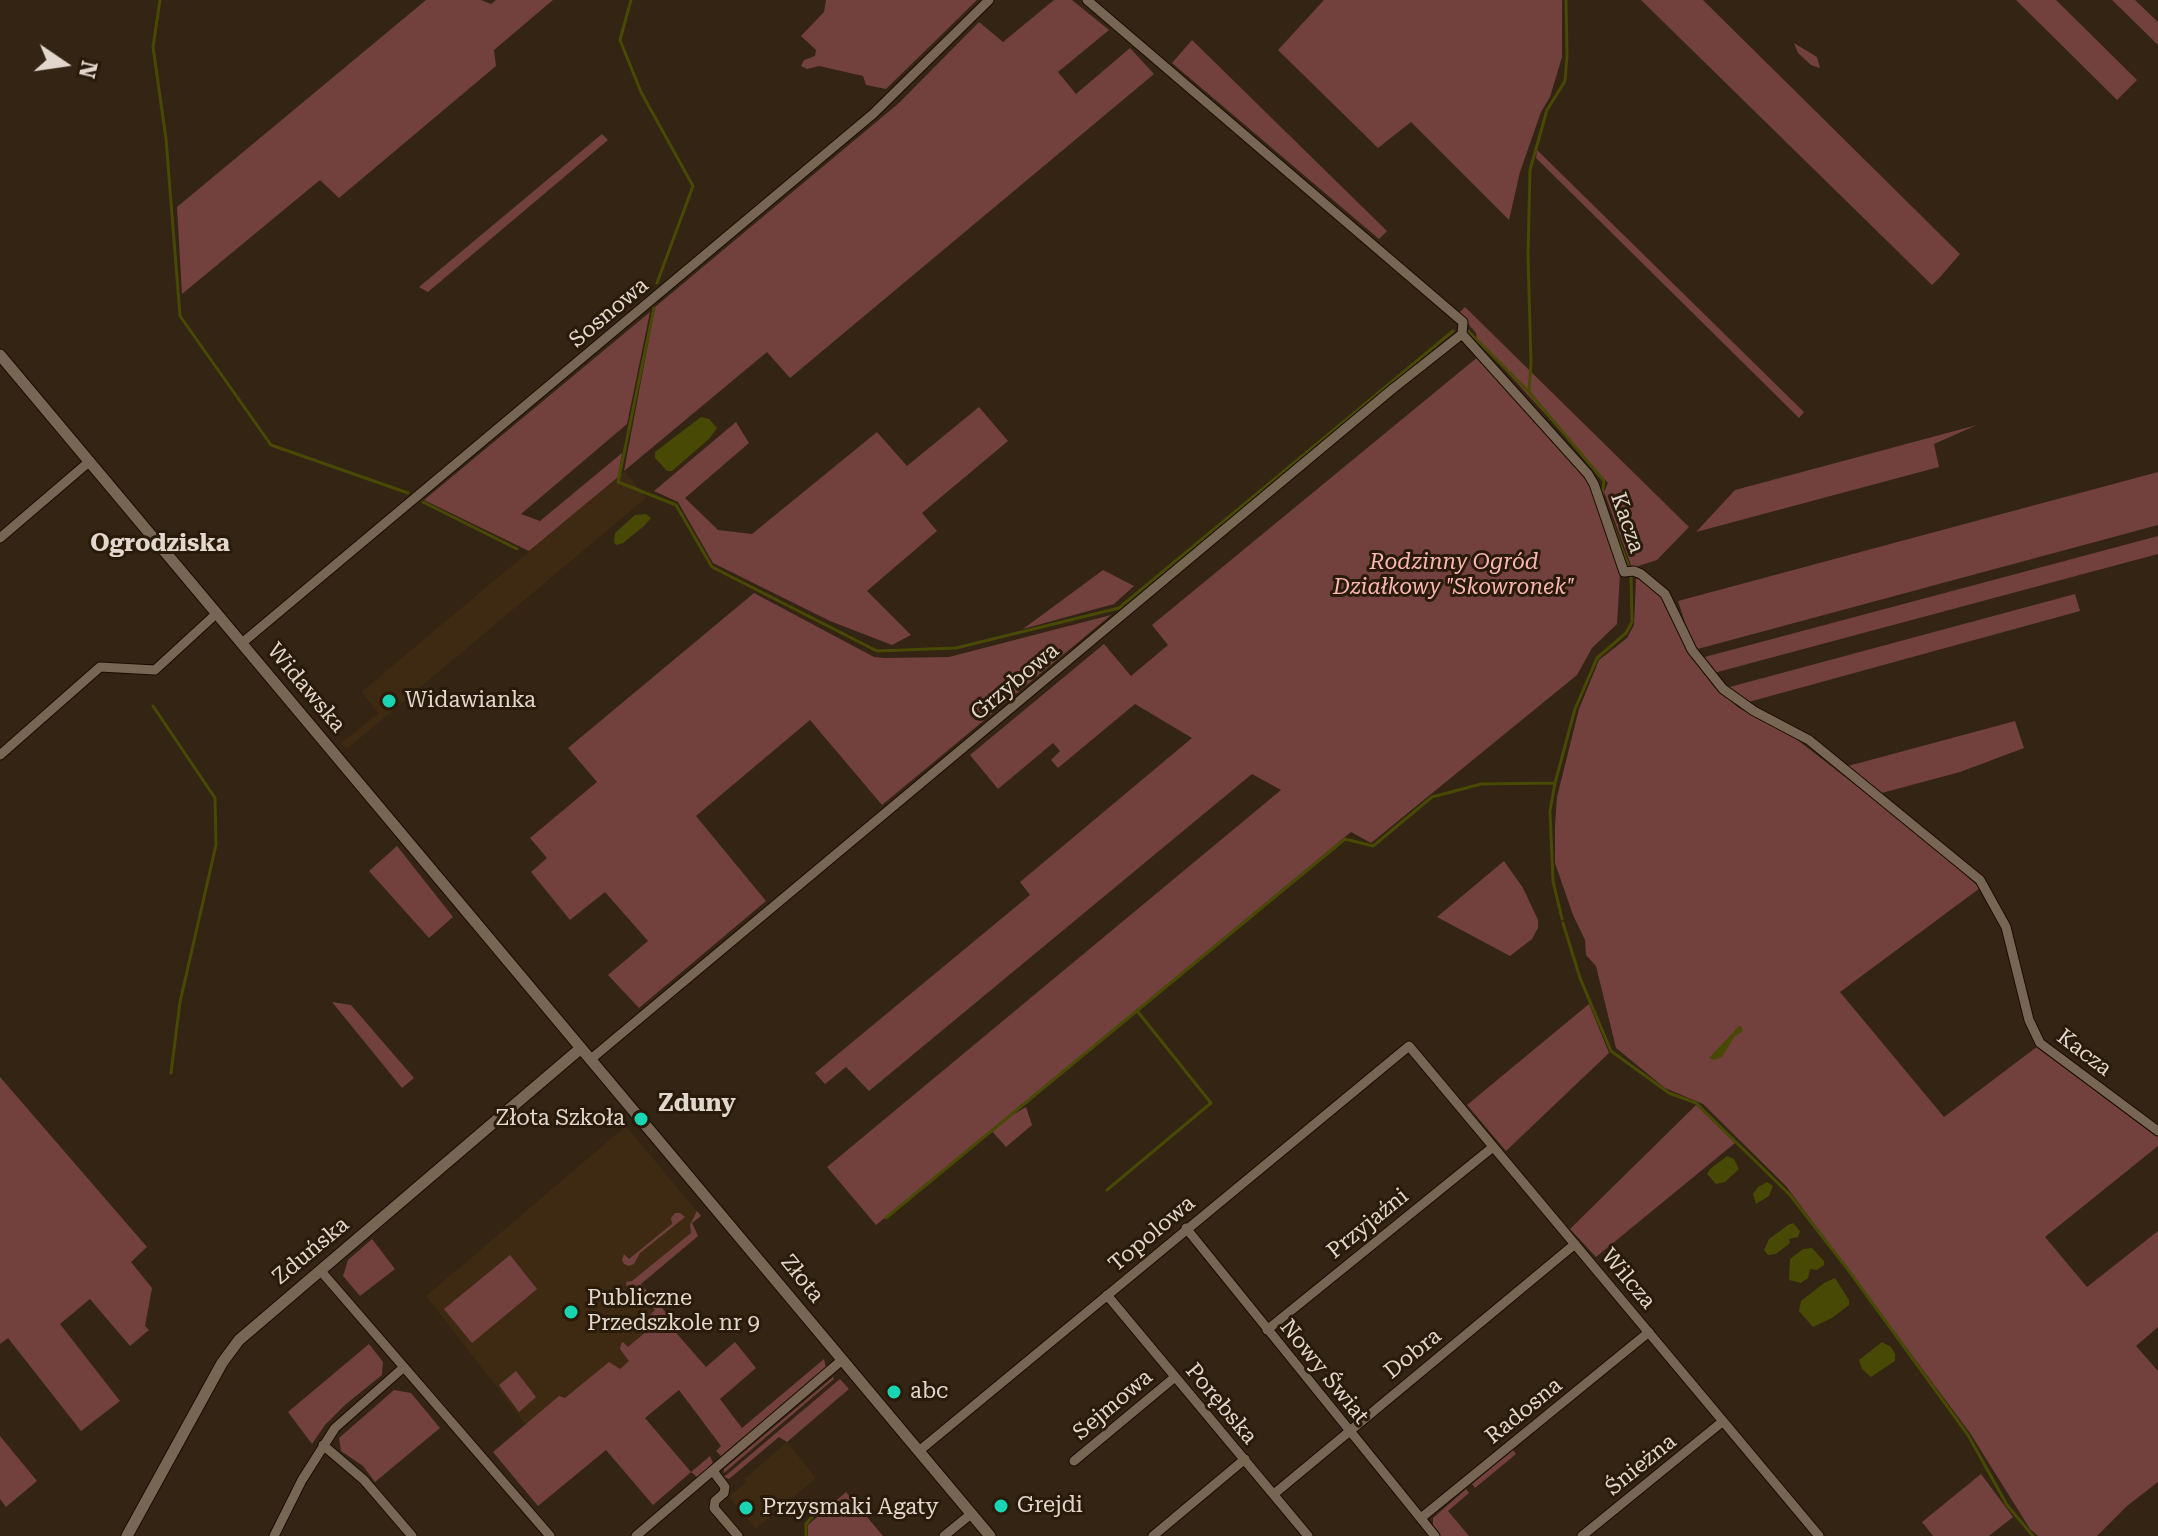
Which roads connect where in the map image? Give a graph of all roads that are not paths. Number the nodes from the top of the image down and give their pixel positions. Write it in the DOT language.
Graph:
graph roads {
  1 [pos="989,0"];
  2 [pos="1087,0"];
  3 [pos="1462,334"];
  4 [pos="0,355"];
  5 [pos="90,461"];
  6 [pos="0,538"];
  7 [pos="217,613"];
  8 [pos="242,643"];
  9 [pos="0,755"];
  10 [pos="1409,1046"];
  11 [pos="581,1048"];
  12 [pos="591,1059"];
  13 [pos="2158,1131"];
  14 [pos="1493,1147"];
  15 [pos="1186,1228"];
  16 [pos="1575,1244"];
  17 [pos="320,1270"];
  18 [pos="1107,1295"];
  19 [pos="1267,1330"];
  20 [pos="1649,1332"];
  21 [pos="842,1360"];
  22 [pos="404,1367"];
  23 [pos="1175,1377"];
  24 [pos="1722,1422"];
  25 [pos="1348,1431"];
  26 [pos="323,1445"];
  27 [pos="919,1451"];
  28 [pos="1245,1459"];
  29 [pos="1074,1461"];
  30 [pos="713,1471"];
  31 [pos="1274,1494"];
  32 [pos="971,1514"];
  33 [pos="1421,1518"];
  34 [pos="127,1536"];
  35 [pos="274,1536"];
  36 [pos="412,1536"];
  37 [pos="550,1536"];
  38 [pos="636,1536"];
  39 [pos="738,1536"];
  40 [pos="944,1536"];
  41 [pos="990,1536"];
  42 [pos="1153,1536"];
  43 [pos="1308,1536"];
  44 [pos="1435,1536"];
  45 [pos="1582,1536"];
  46 [pos="1819,1536"];
  1 -- 8 [label="street, Sosnowa"];
  2 -- 3 [label="street, Kacza"];
  3 -- 12 [label="street, Grzybowa"];
  3 -- 13 [label="street, Kacza"];
  4 -- 5 [label="street, Widawska"];
  5 -- 6 [label="street"];
  5 -- 7 [label="street, Widawska"];
  7 -- 8 [label="street, Widawska"];
  7 -- 9 [label="street"];
  8 -- 11 [label="street, Widawska"];
  10 -- 14 [label="street, Wilcza"];
  10 -- 15 [label="street, Topolowa"];
  11 -- 12 [label="street, Złota"];
  11 -- 17 [label="street, Zduńska"];
  12 -- 21 [label="street, Złota"];
  14 -- 16 [label="street, Wilcza"];
  14 -- 19 [label="street, Przyjaźni"];
  15 -- 18 [label="street, Topolowa"];
  15 -- 19 [label="street, Nowy Świat"];
  16 -- 20 [label="street, Wilcza"];
  16 -- 25 [label="street, Dobra"];
  17 -- 22 [label="street"];
  17 -- 34 [label="street, Zduńska"];
  18 -- 23 [label="street, Porębska"];
  18 -- 27 [label="street, Topolowa"];
  19 -- 25 [label="street, Nowy Świat"];
  20 -- 24 [label="street, Wilcza"];
  20 -- 33 [label="street, Radosna"];
  21 -- 27 [label="street, Złota"];
  21 -- 30 [label="street"];
  22 -- 26 [label="street"];
  22 -- 37 [label="street"];
  23 -- 28 [label="street, Porębska"];
  23 -- 29 [label="street, Sejmowa"];
  24 -- 45 [label="street, Śnieżna"];
  24 -- 46 [label="street, Wilcza"];
  25 -- 31 [label="street, Dobra"];
  25 -- 33 [label="street, Nowy Świat"];
  26 -- 35 [label="street"];
  26 -- 36 [label="street"];
  27 -- 32 [label="street, Złota"];
  28 -- 31 [label="street, Porębska"];
  28 -- 42 [label="street"];
  30 -- 38 [label="street"];
  30 -- 39 [label="street"];
  31 -- 43 [label="street, Porębska"];
  32 -- 40 [label="street"];
  32 -- 41 [label="street, Złota"];
  33 -- 44 [label="street, Nowy Świat"];
}
